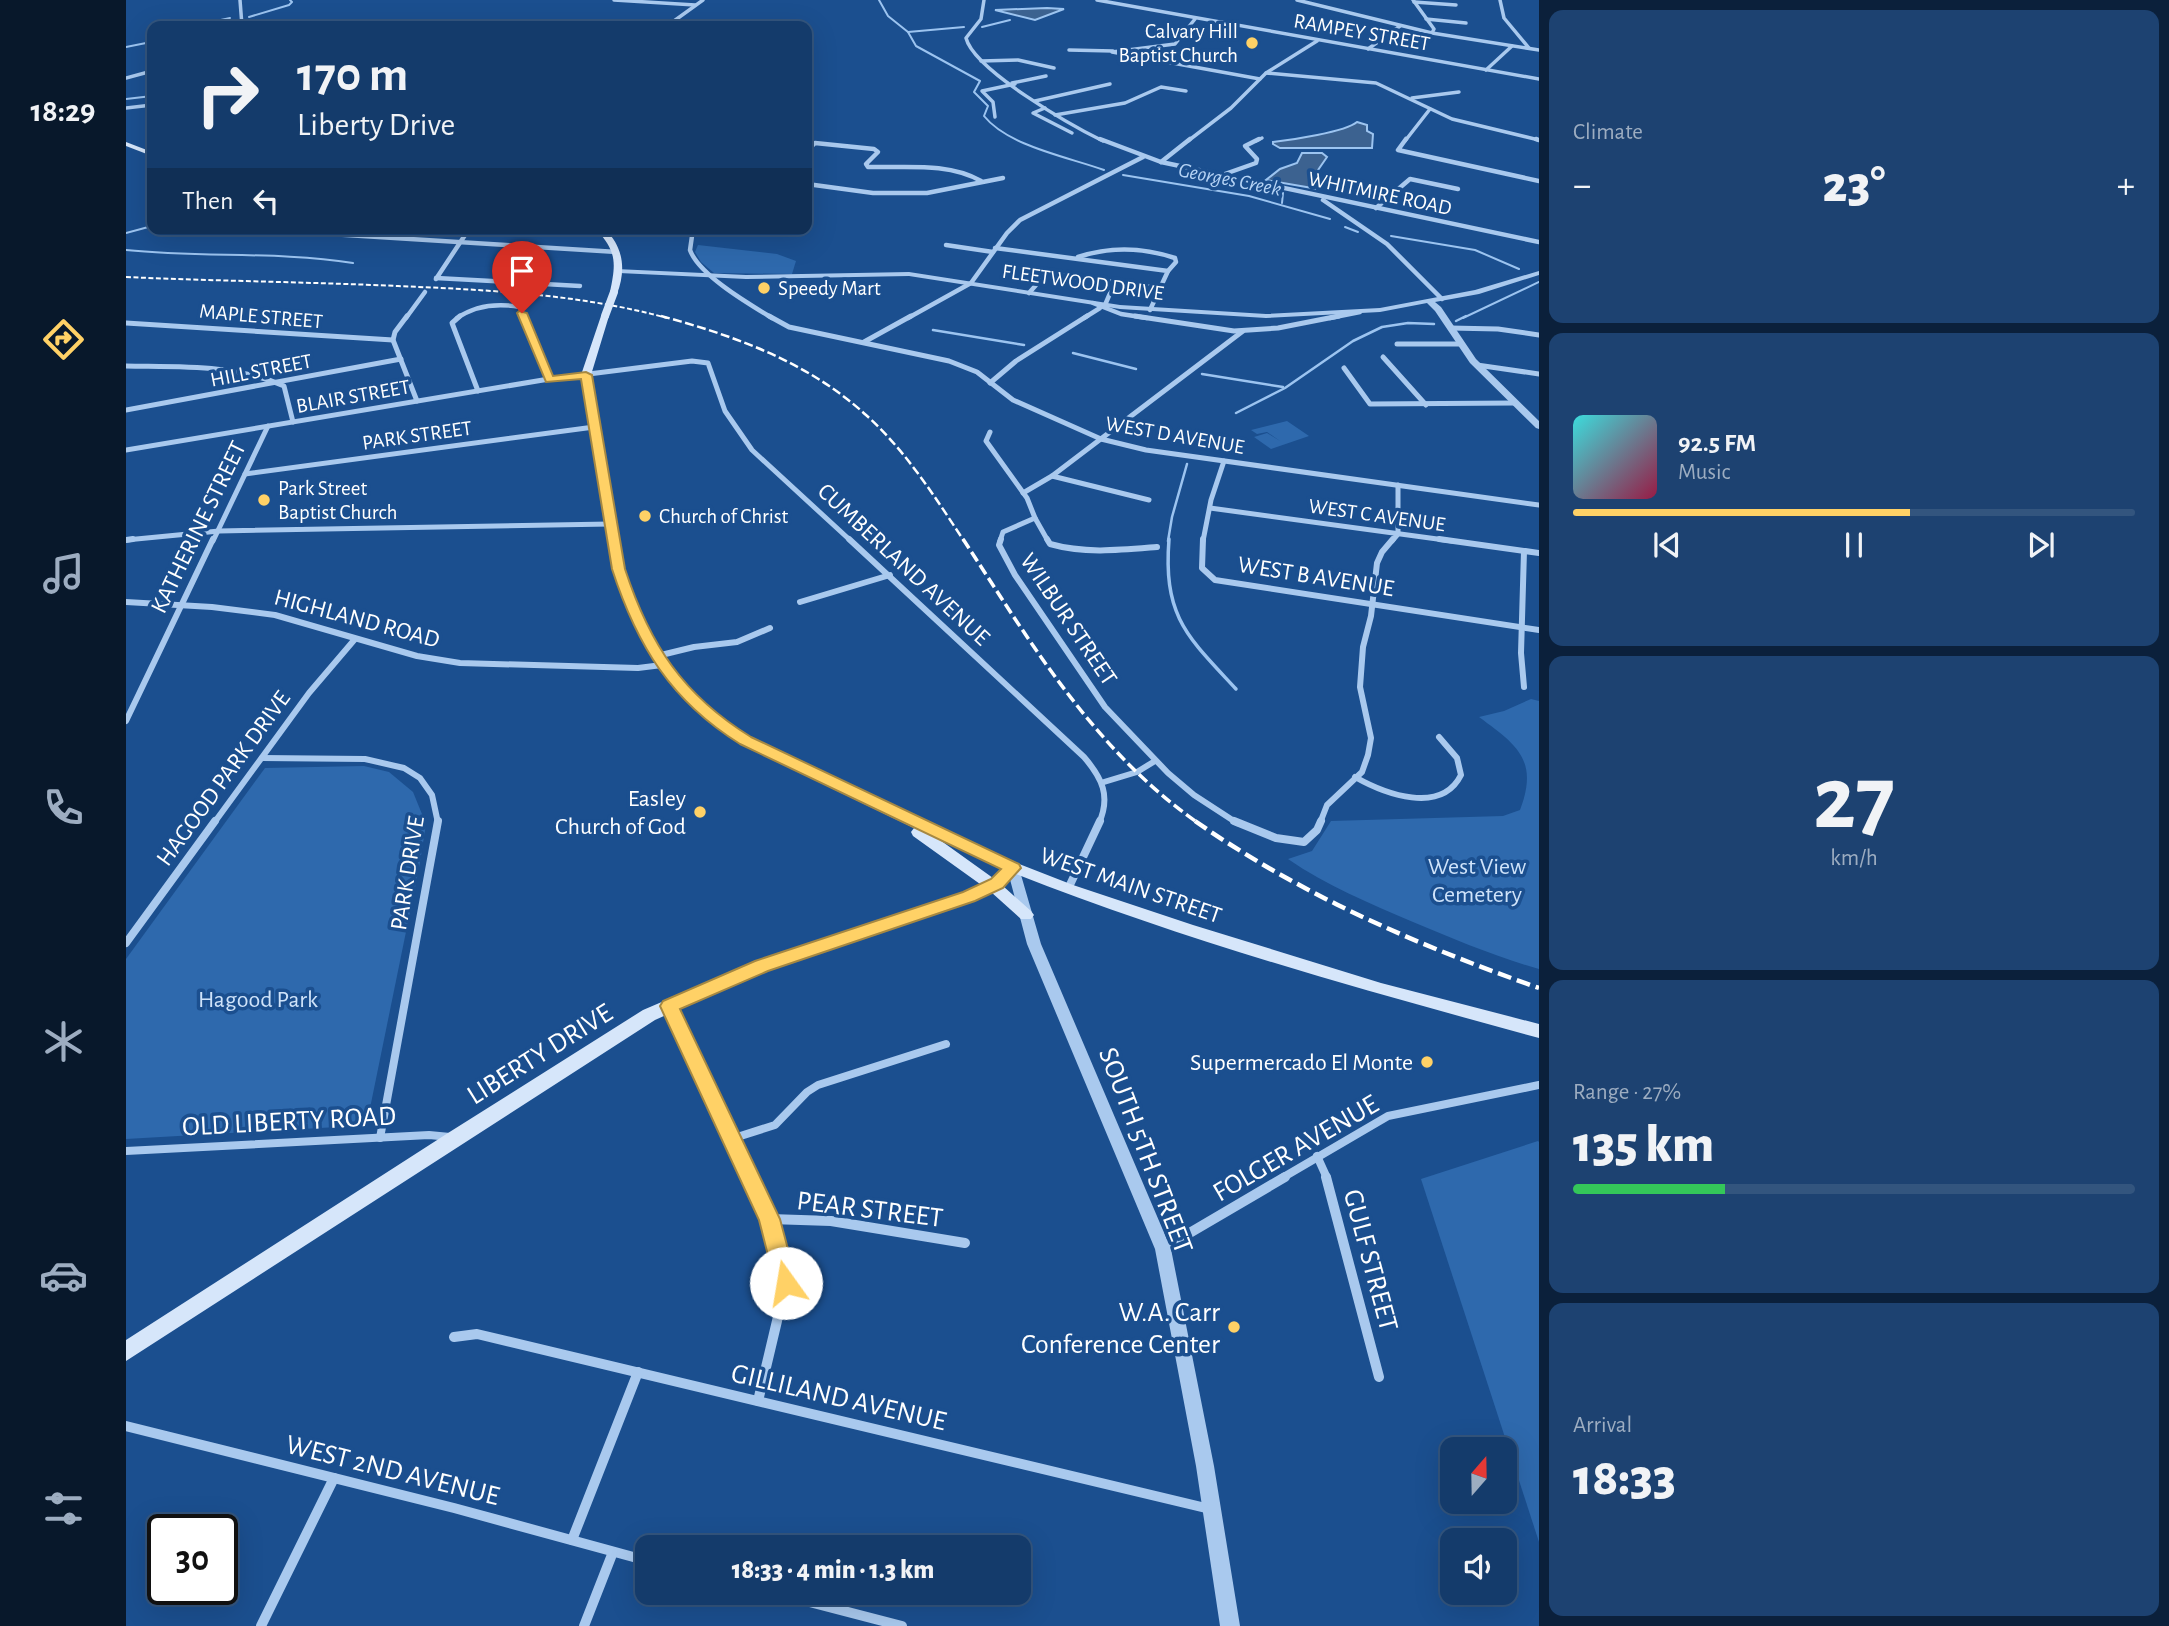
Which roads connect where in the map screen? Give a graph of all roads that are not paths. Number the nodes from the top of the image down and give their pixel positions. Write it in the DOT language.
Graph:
graph roads {
  1 [pos="240,0"];
  2 [pos="614,0"];
  3 [pos="627,0"];
  4 [pos="703,0"];
  5 [pos="984,0"];
  6 [pos="1097,0"];
  7 [pos="1297,0"];
  8 [pos="1500,0"];
  9 [pos="1413,1"];
  10 [pos="695,5"];
  11 [pos="1456,5"];
  12 [pos="1195,19"];
  13 [pos="1425,19"];
  14 [pos="242,21"];
  15 [pos="674,21"];
  16 [pos="1466,23"];
  17 [pos="1400,26"];
  18 [pos="1432,33"];
  19 [pos="1317,40"];
  20 [pos="1512,47"];
  21 [pos="1368,49"];
  22 [pos="1529,49"];
  23 [pos="1069,50"];
  24 [pos="1539,50"];
  25 [pos="1112,51"];
  26 [pos="981,61"];
  27 [pos="1054,68"];
  28 [pos="1486,70"];
  29 [pos="147,72"];
  30 [pos="1266,73"];
  31 [pos="1046,76"];
  32 [pos="126,78"];
  33 [pos="1260,79"];
  34 [pos="1539,79"];
  35 [pos="1013,84"];
  36 [pos="1110,84"];
  37 [pos="1186,91"];
  38 [pos="1459,92"];
  39 [pos="1411,99"];
  40 [pos="1035,100"];
  41 [pos="147,106"];
  42 [pos="126,108"];
  43 [pos="1045,108"];
  44 [pos="1430,109"];
  45 [pos="1055,115"];
  46 [pos="995,117"];
  47 [pos="1072,133"];
  48 [pos="1262,138"];
  49 [pos="1539,140"];
  50 [pos="126,144"];
  51 [pos="812,144"];
  52 [pos="147,152"];
  53 [pos="1143,157"];
  54 [pos="1161,162"];
  55 [pos="1221,175"];
  56 [pos="1003,178"];
  57 [pos="981,181"];
  58 [pos="1539,181"];
  59 [pos="812,185"];
  60 [pos="1458,189"];
  61 [pos="1319,196"];
  62 [pos="1376,208"];
  63 [pos="339,235"];
  64 [pos="464,235"];
  65 [pos="607,235"];
  66 [pos="693,235"];
  67 [pos="1539,242"];
  68 [pos="458,243"];
  69 [pos="946,245"];
  70 [pos="994,250"];
  71 [pos="617,252"];
  72 [pos="1074,258"];
  73 [pos="619,271"];
  74 [pos="1168,271"];
  75 [pos="1539,273"];
  76 [pos="716,276"];
  77 [pos="971,283"];
  78 [pos="580,286"];
  79 [pos="1159,288"];
  80 [pos="1111,291"];
  81 [pos="425,292"];
  82 [pos="1029,293"];
  83 [pos="1442,299"];
  84 [pos="1430,302"];
  85 [pos="1099,306"];
  86 [pos="1150,310"];
  87 [pos="1360,312"];
  88 [pos="126,323"];
  89 [pos="134,323"];
  90 [pos="1450,328"];
  91 [pos="127,330"];
  92 [pos="1243,331"];
  93 [pos="1539,335"];
  94 [pos="393,340"];
  95 [pos="864,343"];
  96 [pos="1397,344"];
  97 [pos="1461,344"];
  98 [pos="1383,357"];
  99 [pos="401,359"];
  100 [pos="1477,365"];
  101 [pos="126,366"];
  102 [pos="1343,368"];
  103 [pos="1539,374"];
  104 [pos="586,375"];
  105 [pos="549,379"];
  106 [pos="277,382"];
  107 [pos="990,383"];
  108 [pos="478,391"];
  109 [pos="417,401"];
  110 [pos="1515,402"];
  111 [pos="1426,405"];
  112 [pos="126,410"];
  113 [pos="293,422"];
  114 [pos="268,426"];
  115 [pos="1539,426"];
  116 [pos="594,427"];
  117 [pos="990,432"];
  118 [pos="1101,439"];
  119 [pos="126,450"];
  120 [pos="1224,461"];
  121 [pos="245,474"];
  122 [pos="1052,476"];
  123 [pos="1398,485"];
  124 [pos="1023,493"];
  125 [pos="1149,500"];
  126 [pos="1539,505"];
  127 [pos="1210,508"];
  128 [pos="1035,519"];
  129 [pos="610,524"];
  130 [pos="219,531"];
  131 [pos="1398,534"];
  132 [pos="126,540"];
  133 [pos="1157,547"];
  134 [pos="1524,551"];
  135 [pos="1539,553"];
  136 [pos="890,575"];
  137 [pos="126,602"];
  138 [pos="800,602"];
  139 [pos="1373,604"];
  140 [pos="181,605"];
  141 [pos="1523,627"];
  142 [pos="770,628"];
  143 [pos="1539,630"];
  144 [pos="355,639"];
  145 [pos="660,660"];
  146 [pos="1524,687"];
  147 [pos="126,721"];
  148 [pos="1439,737"];
  149 [pos="262,758"];
  150 [pos="1155,761"];
  151 [pos="1355,777"];
  152 [pos="1104,782"];
  153 [pos="883,807"];
  154 [pos="1013,868"];
  155 [pos="993,886"];
  156 [pos="1068,889"];
  157 [pos="1026,915"];
  158 [pos="126,943"];
  159 [pos="670,1006"];
  160 [pos="1539,1031"];
  161 [pos="946,1044"];
  162 [pos="1539,1084"];
  163 [pos="380,1138"];
  164 [pos="454,1138"];
  165 [pos="731,1139"];
  166 [pos="126,1151"];
  167 [pos="1317,1156"];
  168 [pos="770,1219"];
  169 [pos="965,1243"];
  170 [pos="1163,1249"];
  171 [pos="454,1337"];
  172 [pos="126,1351"];
  173 [pos="638,1372"];
  174 [pos="1379,1377"];
  175 [pos="758,1401"];
  176 [pos="126,1426"];
  177 [pos="334,1478"];
  178 [pos="1212,1510"];
  179 [pos="572,1540"];
  180 [pos="613,1552"];
  181 [pos="635,1558"];
  182 [pos="821,1605"];
  183 [pos="261,1626"];
  184 [pos="584,1626"];
  185 [pos="902,1626"];
  186 [pos="1230,1626"];
  1 -- 14 [label="street"];
  2 -- 3 [label="street"];
  3 -- 10 [label="street"];
  4 -- 10 [label="street"];
  5 -- 26 [label="street"];
  6 -- 12 [label="street, RAMPEY STREET"];
  7 -- 17 [label="street"];
  8 -- 22 [label="street"];
  9 -- 11 [label="street"];
  9 -- 13 [label="street"];
  10 -- 15 [label="street"];
  12 -- 19 [label="street, RAMPEY STREET"];
  12 -- 25 [label="street"];
  13 -- 16 [label="street"];
  13 -- 18 [label="street"];
  17 -- 18 [label="street"];
  17 -- 21 [label="street"];
  18 -- 20 [label="street"];
  19 -- 21 [label="street, RAMPEY STREET"];
  19 -- 30 [label="street"];
  20 -- 22 [label="street"];
  20 -- 28 [label="street"];
  21 -- 28 [label="street, RAMPEY STREET"];
  22 -- 24 [label="street"];
  23 -- 25 [label="street"];
  25 -- 33 [label="street"];
  26 -- 27 [label="street"];
  26 -- 35 [label="street, WHITMIRE ROAD"];
  28 -- 34 [label="street, RAMPEY STREET"];
  29 -- 32 [label="street"];
  30 -- 33 [label="street"];
  30 -- 39 [label="street"];
  31 -- 35 [label="street"];
  33 -- 54 [label="street"];
  35 -- 40 [label="street, WHITMIRE ROAD"];
  35 -- 46 [label="street"];
  36 -- 40 [label="street"];
  37 -- 45 [label="street"];
  38 -- 39 [label="street"];
  39 -- 44 [label="street"];
  40 -- 43 [label="street, WHITMIRE ROAD"];
  41 -- 42 [label="street"];
  43 -- 45 [label="street, WHITMIRE ROAD"];
  43 -- 47 [label="street"];
  44 -- 49 [label="street"];
  44 -- 58 [label="street"];
  45 -- 53 [label="street, WHITMIRE ROAD"];
  48 -- 55 [label="street"];
  50 -- 52 [label="main road"];
  51 -- 57 [label="street"];
  53 -- 54 [label="street, WHITMIRE ROAD"];
  53 -- 70 [label="street"];
  54 -- 55 [label="street, WHITMIRE ROAD"];
  55 -- 61 [label="street, WHITMIRE ROAD"];
  56 -- 57 [label="street"];
  57 -- 59 [label="street"];
  60 -- 62 [label="street"];
  61 -- 62 [label="street, WHITMIRE ROAD"];
  61 -- 83 [label="street"];
  62 -- 67 [label="street, WHITMIRE ROAD"];
  63 -- 68 [label="street"];
  64 -- 68 [label="street"];
  65 -- 71 [label="main road"];
  66 -- 76 [label="street, WEST D AVENUE"];
  68 -- 71 [label="street"];
  68 -- 78 [label="street"];
  69 -- 70 [label="street"];
  70 -- 72 [label="street"];
  70 -- 77 [label="street"];
  71 -- 73 [label="main road, WEST MAIN STREET"];
  72 -- 74 [label="street"];
  72 -- 74 [label="street"];
  73 -- 76 [label="street, FLEETWOOD DRIVE"];
  73 -- 104 [label="main road, WEST MAIN STREET, bridge"];
  74 -- 79 [label="street"];
  75 -- 83 [label="street, FLEETWOOD DRIVE"];
  76 -- 77 [label="street, FLEETWOOD DRIVE"];
  76 -- 95 [label="street, WEST D AVENUE"];
  77 -- 82 [label="street, FLEETWOOD DRIVE"];
  77 -- 95 [label="street"];
  79 -- 82 [label="street"];
  79 -- 86 [label="street"];
  80 -- 85 [label="street"];
  81 -- 94 [label="street"];
  82 -- 85 [label="street, FLEETWOOD DRIVE"];
  83 -- 84 [label="street, FLEETWOOD DRIVE"];
  84 -- 87 [label="street, FLEETWOOD DRIVE"];
  84 -- 90 [label="street"];
  85 -- 86 [label="street, FLEETWOOD DRIVE"];
  85 -- 92 [label="street"];
  85 -- 107 [label="street"];
  86 -- 87 [label="street, FLEETWOOD DRIVE"];
  87 -- 92 [label="street"];
  88 -- 89 [label="street, MAPLE STREET"];
  89 -- 91 [label="street"];
  89 -- 94 [label="street, MAPLE STREET"];
  90 -- 93 [label="street"];
  90 -- 97 [label="street"];
  92 -- 118 [label="street"];
  94 -- 99 [label="street"];
  95 -- 107 [label="street, WEST D AVENUE"];
  96 -- 97 [label="street"];
  97 -- 100 [label="street"];
  98 -- 111 [label="street"];
  99 -- 106 [label="street, HILL STREET"];
  99 -- 109 [label="street"];
  100 -- 103 [label="street"];
  100 -- 110 [label="street"];
  101 -- 106 [label="street"];
  102 -- 111 [label="street"];
  104 -- 105 [label="street, BLAIR STREET"];
  104 -- 116 [label="main road, WEST MAIN STREET"];
  104 -- 136 [label="street, CUMBERLAND AVENUE"];
  105 -- 108 [label="street, BLAIR STREET"];
  105 -- 108 [label="street"];
  106 -- 112 [label="street, HILL STREET"];
  106 -- 113 [label="street"];
  107 -- 118 [label="street, WEST D AVENUE"];
  108 -- 109 [label="street, BLAIR STREET"];
  109 -- 113 [label="street, BLAIR STREET"];
  110 -- 111 [label="street"];
  110 -- 115 [label="street"];
  113 -- 114 [label="street, BLAIR STREET"];
  114 -- 119 [label="street, BLAIR STREET"];
  114 -- 121 [label="street, KATHERINE STREET"];
  116 -- 121 [label="street, PARK STREET"];
  116 -- 129 [label="main road, WEST MAIN STREET"];
  117 -- 124 [label="street, WILBUR STREET"];
  118 -- 120 [label="street, WEST D AVENUE"];
  118 -- 122 [label="street"];
  120 -- 123 [label="street, WEST D AVENUE"];
  120 -- 127 [label="street, WEST B AVENUE"];
  121 -- 130 [label="street, KATHERINE STREET"];
  122 -- 124 [label="street"];
  122 -- 125 [label="street"];
  123 -- 126 [label="street, WEST D AVENUE"];
  123 -- 131 [label="street"];
  124 -- 128 [label="street, WILBUR STREET"];
  127 -- 131 [label="street, WEST C AVENUE"];
  127 -- 139 [label="street, WEST B AVENUE"];
  128 -- 133 [label="street"];
  128 -- 150 [label="street, WILBUR STREET"];
  129 -- 130 [label="street"];
  129 -- 145 [label="main road, WEST MAIN STREET"];
  130 -- 132 [label="street"];
  130 -- 140 [label="street, KATHERINE STREET"];
  131 -- 134 [label="street, WEST C AVENUE"];
  131 -- 139 [label="street"];
  134 -- 135 [label="street, WEST C AVENUE"];
  134 -- 141 [label="street"];
  136 -- 138 [label="street"];
  136 -- 152 [label="street, CUMBERLAND AVENUE"];
  137 -- 140 [label="street, HIGHLAND ROAD"];
  139 -- 141 [label="street, WEST B AVENUE"];
  139 -- 151 [label="street"];
  140 -- 144 [label="street, HIGHLAND ROAD"];
  140 -- 147 [label="street, KATHERINE STREET"];
  141 -- 143 [label="street, WEST B AVENUE"];
  141 -- 146 [label="street"];
  142 -- 145 [label="street, HIGHLAND ROAD"];
  144 -- 145 [label="street, HIGHLAND ROAD"];
  144 -- 149 [label="street, HAGOOD PARK DRIVE"];
  145 -- 153 [label="main road, WEST MAIN STREET"];
  148 -- 151 [label="street"];
  149 -- 158 [label="street, HAGOOD PARK DRIVE"];
  149 -- 163 [label="street, PARK DRIVE"];
  150 -- 151 [label="street, WILBUR STREET"];
  150 -- 152 [label="street"];
  152 -- 156 [label="street"];
  153 -- 154 [label="main road, WEST MAIN STREET"];
  153 -- 155 [label="main road"];
  154 -- 155 [label="main road, LIBERTY DRIVE"];
  154 -- 156 [label="main road, WEST MAIN STREET"];
  154 -- 157 [label="street, SOUTH 5TH STREET"];
  155 -- 157 [label="main road"];
  155 -- 159 [label="main road, LIBERTY DRIVE"];
  156 -- 160 [label="main road, WEST MAIN STREET"];
  157 -- 170 [label="street, SOUTH 5TH STREET"];
  159 -- 164 [label="main road, LIBERTY DRIVE"];
  159 -- 165 [label="street"];
  161 -- 165 [label="street"];
  162 -- 167 [label="street, FOLGER AVENUE"];
  163 -- 164 [label="street, OLD LIBERTY ROAD"];
  163 -- 166 [label="street, OLD LIBERTY ROAD"];
  164 -- 172 [label="main road, LIBERTY DRIVE"];
  165 -- 168 [label="street"];
  167 -- 170 [label="street, FOLGER AVENUE"];
  167 -- 174 [label="street, GULF STREET"];
  168 -- 169 [label="street, PEAR STREET"];
  168 -- 175 [label="street"];
  170 -- 178 [label="street, SOUTH 5TH STREET"];
  171 -- 173 [label="street, GILLILAND AVENUE"];
  173 -- 175 [label="street, GILLILAND AVENUE"];
  173 -- 179 [label="street"];
  175 -- 178 [label="street, GILLILAND AVENUE"];
  176 -- 177 [label="street, WEST 2ND AVENUE"];
  177 -- 179 [label="street, WEST 2ND AVENUE"];
  177 -- 183 [label="street"];
  178 -- 186 [label="street, SOUTH 5TH STREET"];
  179 -- 180 [label="street, WEST 2ND AVENUE"];
  180 -- 181 [label="street, WEST 2ND AVENUE"];
  180 -- 184 [label="street"];
  182 -- 185 [label="street"];
}
